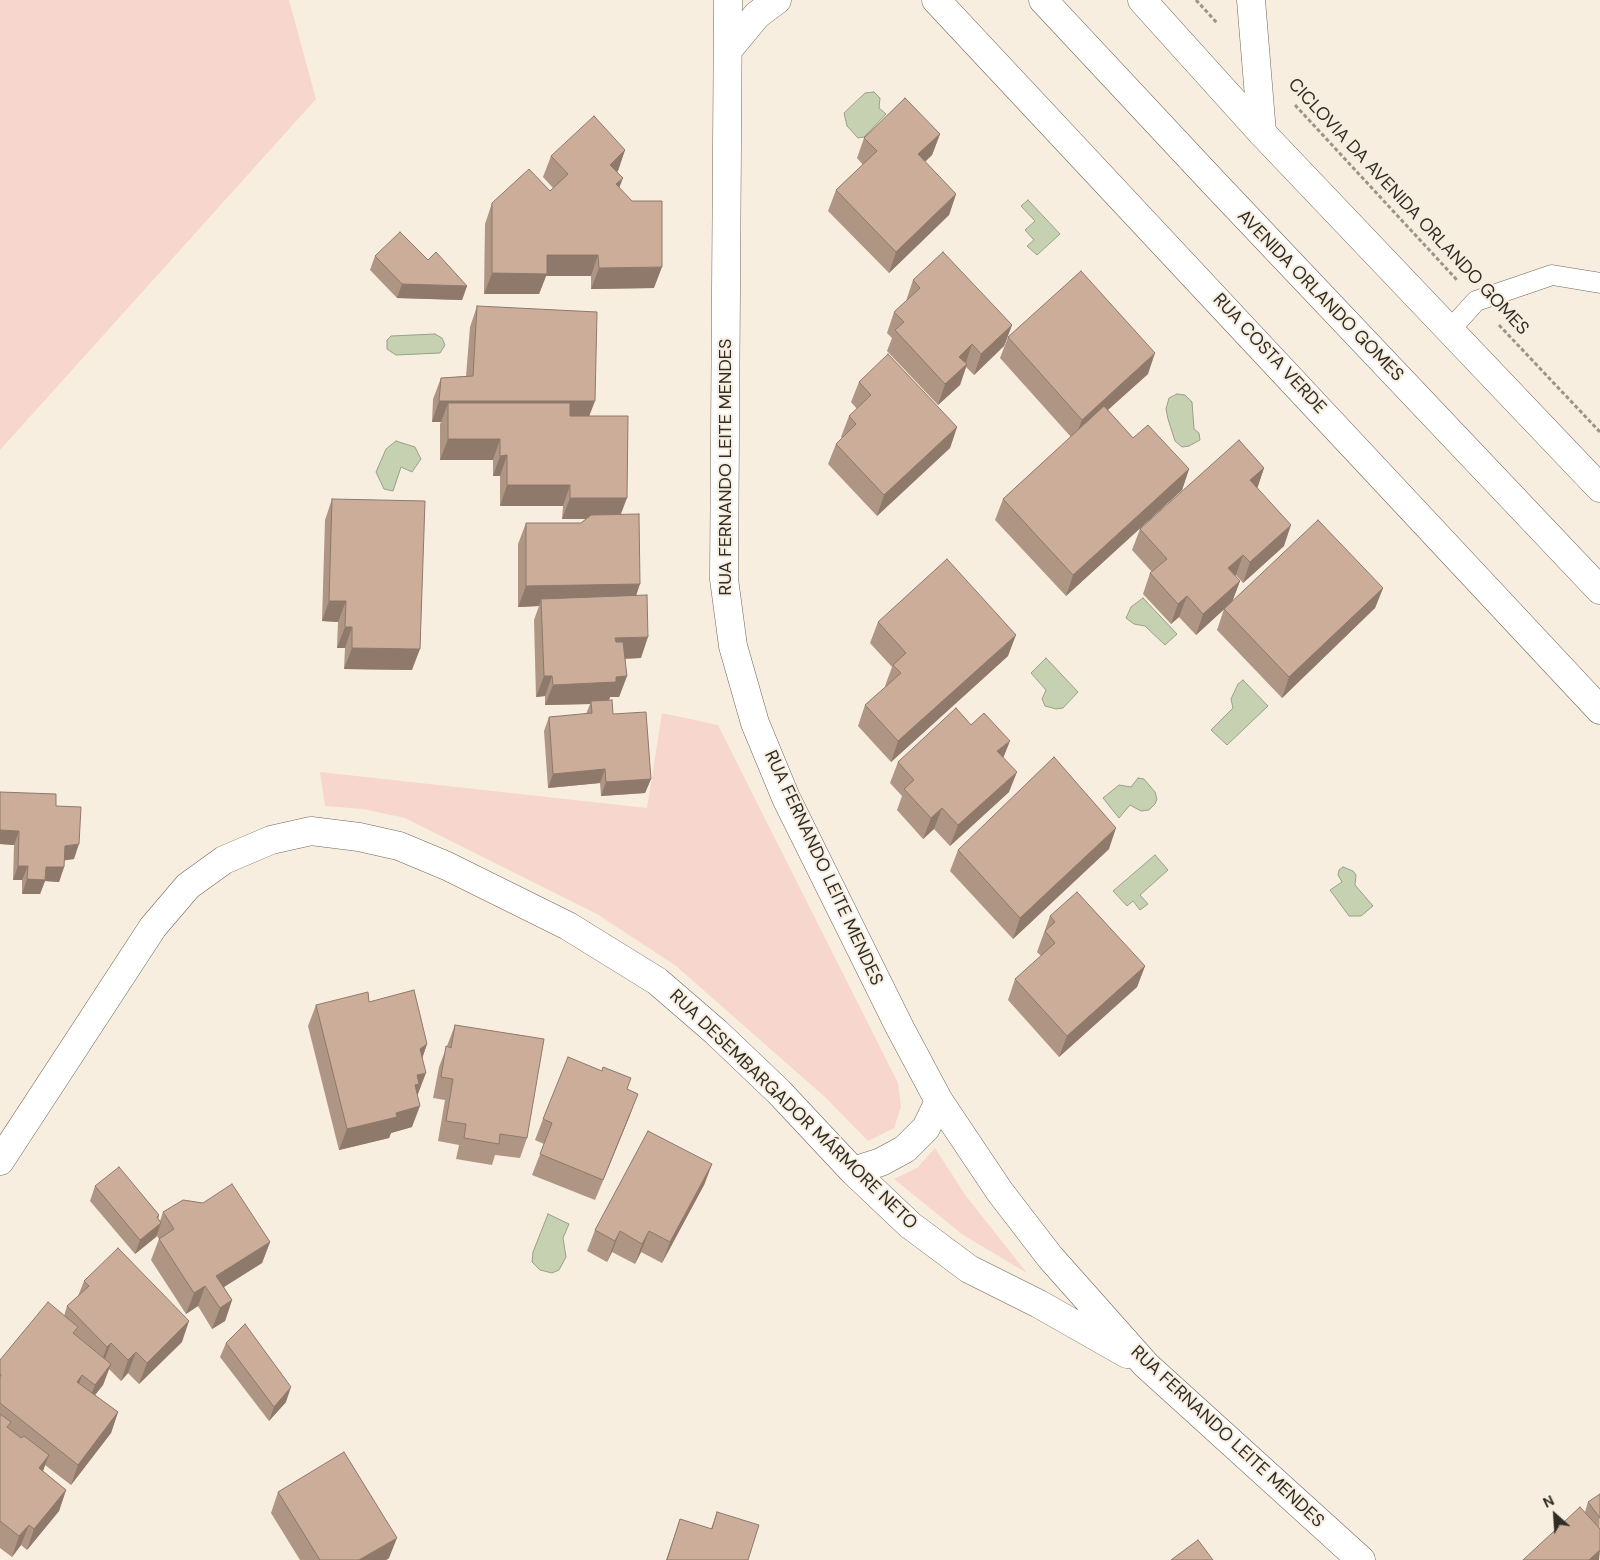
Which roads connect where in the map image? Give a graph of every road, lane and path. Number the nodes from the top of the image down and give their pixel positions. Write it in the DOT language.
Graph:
graph roads {
  1 [pos="728,0"];
  2 [pos="777,0"];
  3 [pos="936,0"];
  4 [pos="1043,0"];
  5 [pos="1142,0"];
  6 [pos="1196,0"];
  7 [pos="1251,0"];
  8 [pos="1221,27"];
  9 [pos="728,50"];
  10 [pos="1257,67"];
  11 [pos="1262,133"];
  12 [pos="1600,283"];
  13 [pos="1476,301"];
  14 [pos="1449,331"];
  15 [pos="1600,432"];
  16 [pos="1600,488"];
  17 [pos="1600,590"];
  18 [pos="1600,710"];
  19 [pos="939,1101"];
  20 [pos="0,1161"];
  21 [pos="853,1171"];
  22 [pos="1146,1365"];
  23 [pos="1361,1560"];
  1 -- 9 [label="street, RUA FERNANDO LEITE MENDES"];
  2 -- 9 [label="street"];
  3 -- 18 [label="street, RUA COSTA VERDE"];
  4 -- 17 [label="street, AVENIDA ORLANDO GOMES"];
  5 -- 11 [label="street"];
  6 -- 8 [label="path"];
  7 -- 10 [label="street"];
  9 -- 19 [label="street, RUA FERNANDO LEITE MENDES"];
  10 -- 11 [label="street"];
  10 -- 13 [label="path, CICLOVIA DA AVENIDA ORLANDO GOMES"];
  11 -- 14 [label="street"];
  12 -- 13 [label="lane"];
  13 -- 14 [label="lane"];
  13 -- 15 [label="path, CICLOVIA DA AVENIDA ORLANDO GOMES"];
  14 -- 16 [label="street"];
  19 -- 21 [label="street"];
  19 -- 22 [label="street, RUA FERNANDO LEITE MENDES"];
  20 -- 21 [label="street, RUA DESEMBARGADOR MÁRMORE NETO"];
  21 -- 22 [label="street, RUA DESEMBARGADOR MÁRMORE NETO"];
  22 -- 23 [label="street, RUA FERNANDO LEITE MENDES"];
}
